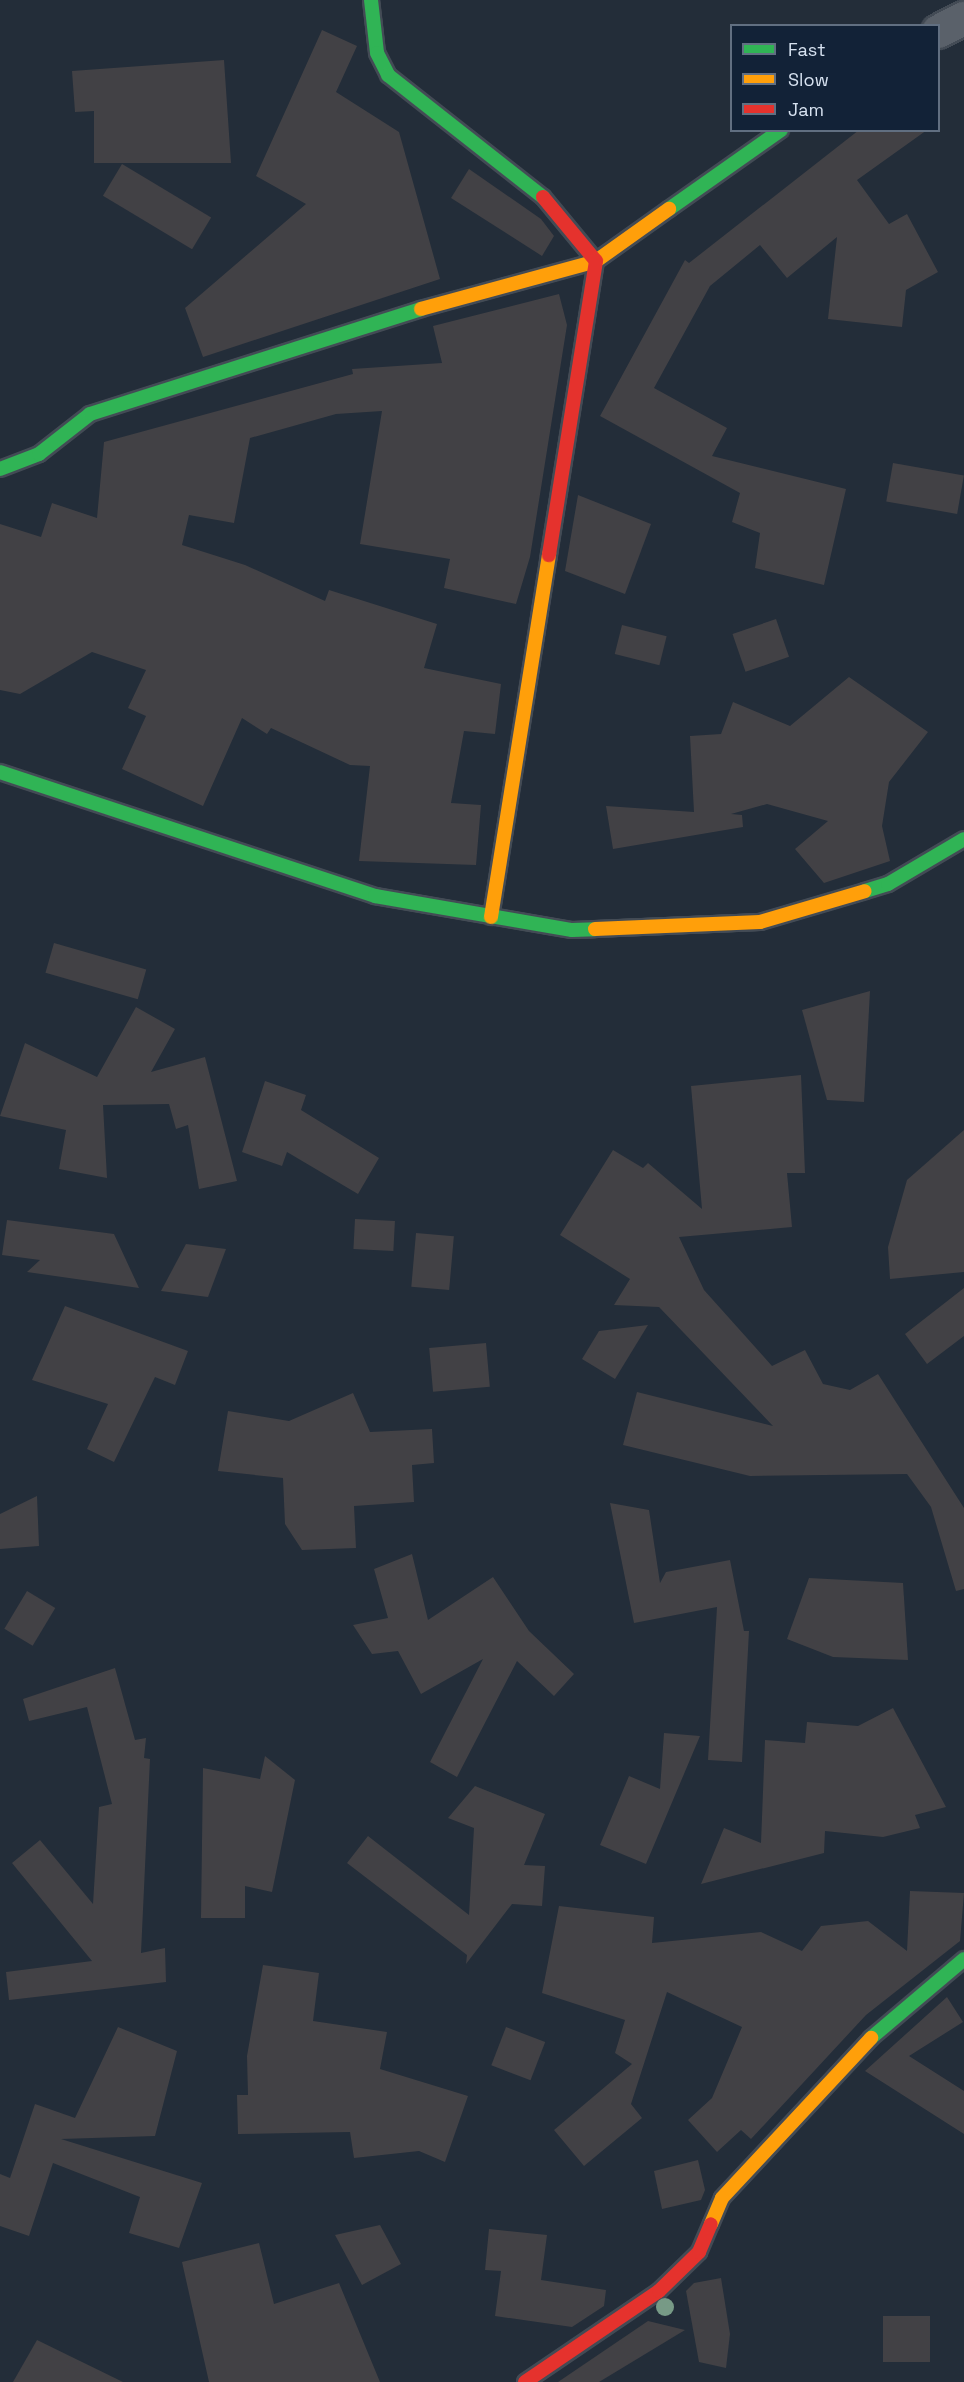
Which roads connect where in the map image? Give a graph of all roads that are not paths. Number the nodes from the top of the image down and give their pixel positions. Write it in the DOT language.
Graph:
graph roads {
  1 [pos="371,0"];
  2 [pos="964,18"];
  3 [pos="940,30"];
  4 [pos="778,132"];
  5 [pos="597,261"];
  6 [pos="0,469"];
  7 [pos="0,772"];
  8 [pos="964,839"];
  9 [pos="491,917"];
  10 [pos="964,1959"];
  11 [pos="525,2382"];
  1 -- 5 [label="street"];
  2 -- 3 [label="street"];
  4 -- 5 [label="street"];
  5 -- 6 [label="street"];
  5 -- 9 [label="street"];
  7 -- 9 [label="street"];
  8 -- 9 [label="street"];
  10 -- 11 [label="street"];
}
